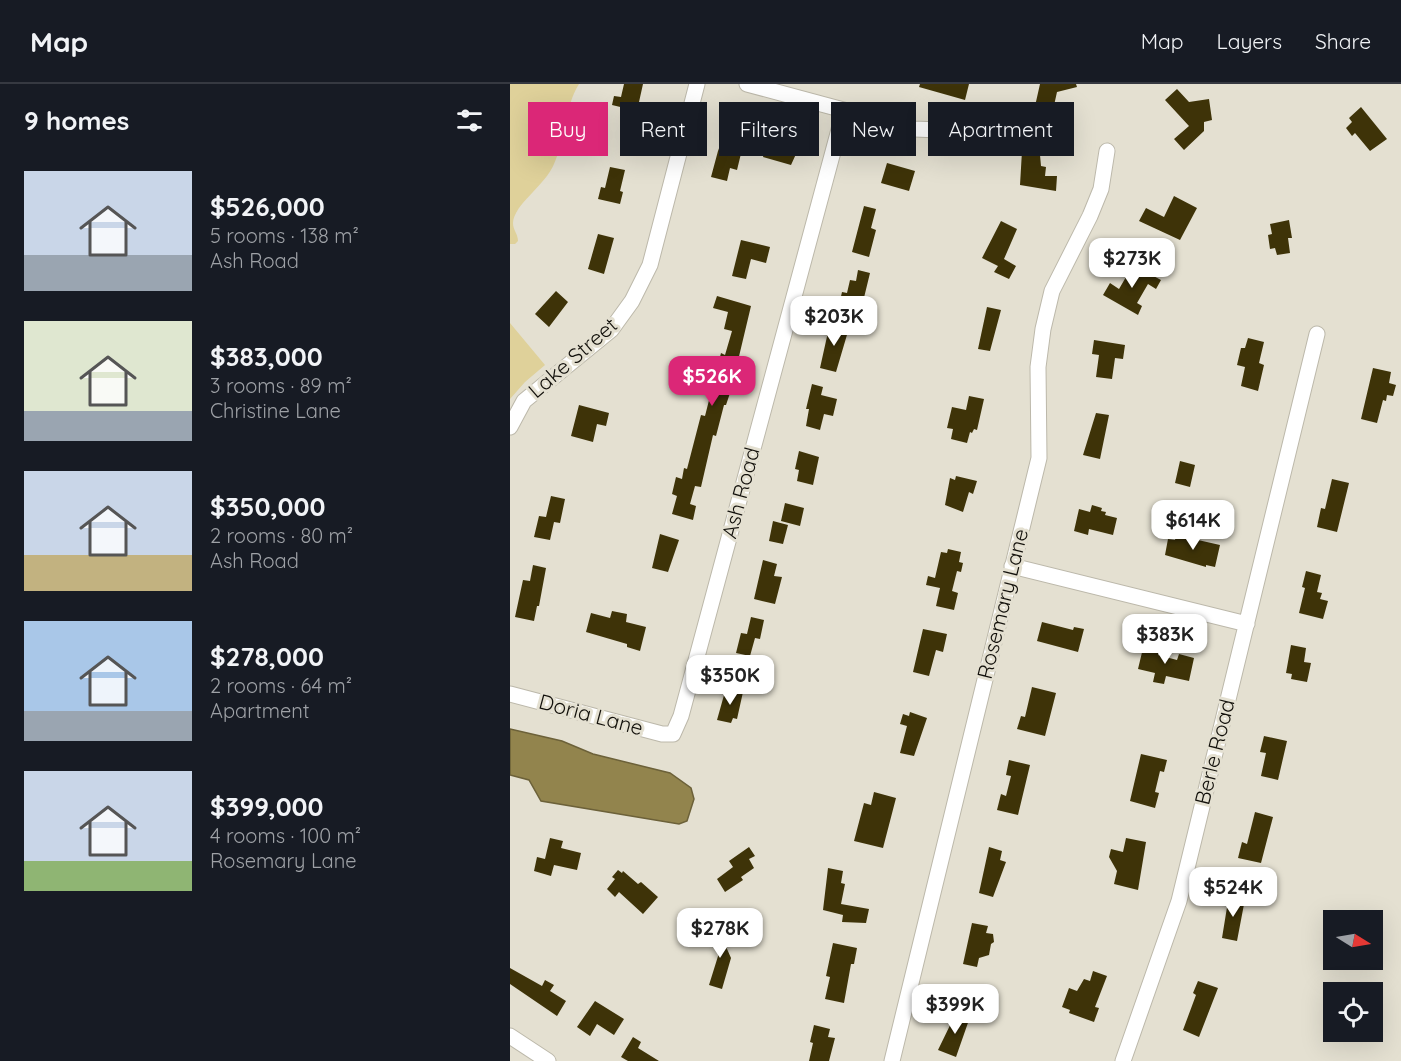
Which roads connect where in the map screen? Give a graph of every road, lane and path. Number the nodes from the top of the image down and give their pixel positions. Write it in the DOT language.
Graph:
graph roads {
  1 [pos="697,84"];
  2 [pos="747,84"];
  3 [pos="831,107"];
  4 [pos="1107,151"];
  5 [pos="832,156"];
  6 [pos="1317,334"];
  7 [pos="510,427"];
  8 [pos="1012,566"];
  9 [pos="1247,624"];
  10 [pos="510,694"];
  11 [pos="673,734"];
  12 [pos="510,1036"];
  13 [pos="548,1061"];
  14 [pos="892,1061"];
  15 [pos="1123,1061"];
  1 -- 7 [label="street, Lake Street"];
  2 -- 3 [label="street"];
  4 -- 8 [label="street, Rosemary Lane"];
  5 -- 11 [label="street, Ash Road"];
  6 -- 9 [label="street, Berle Road"];
  8 -- 9 [label="street"];
  8 -- 14 [label="street, Rosemary Lane"];
  9 -- 15 [label="street, Berle Road"];
  10 -- 11 [label="street, Doria Lane"];
  12 -- 13 [label="street"];
}
